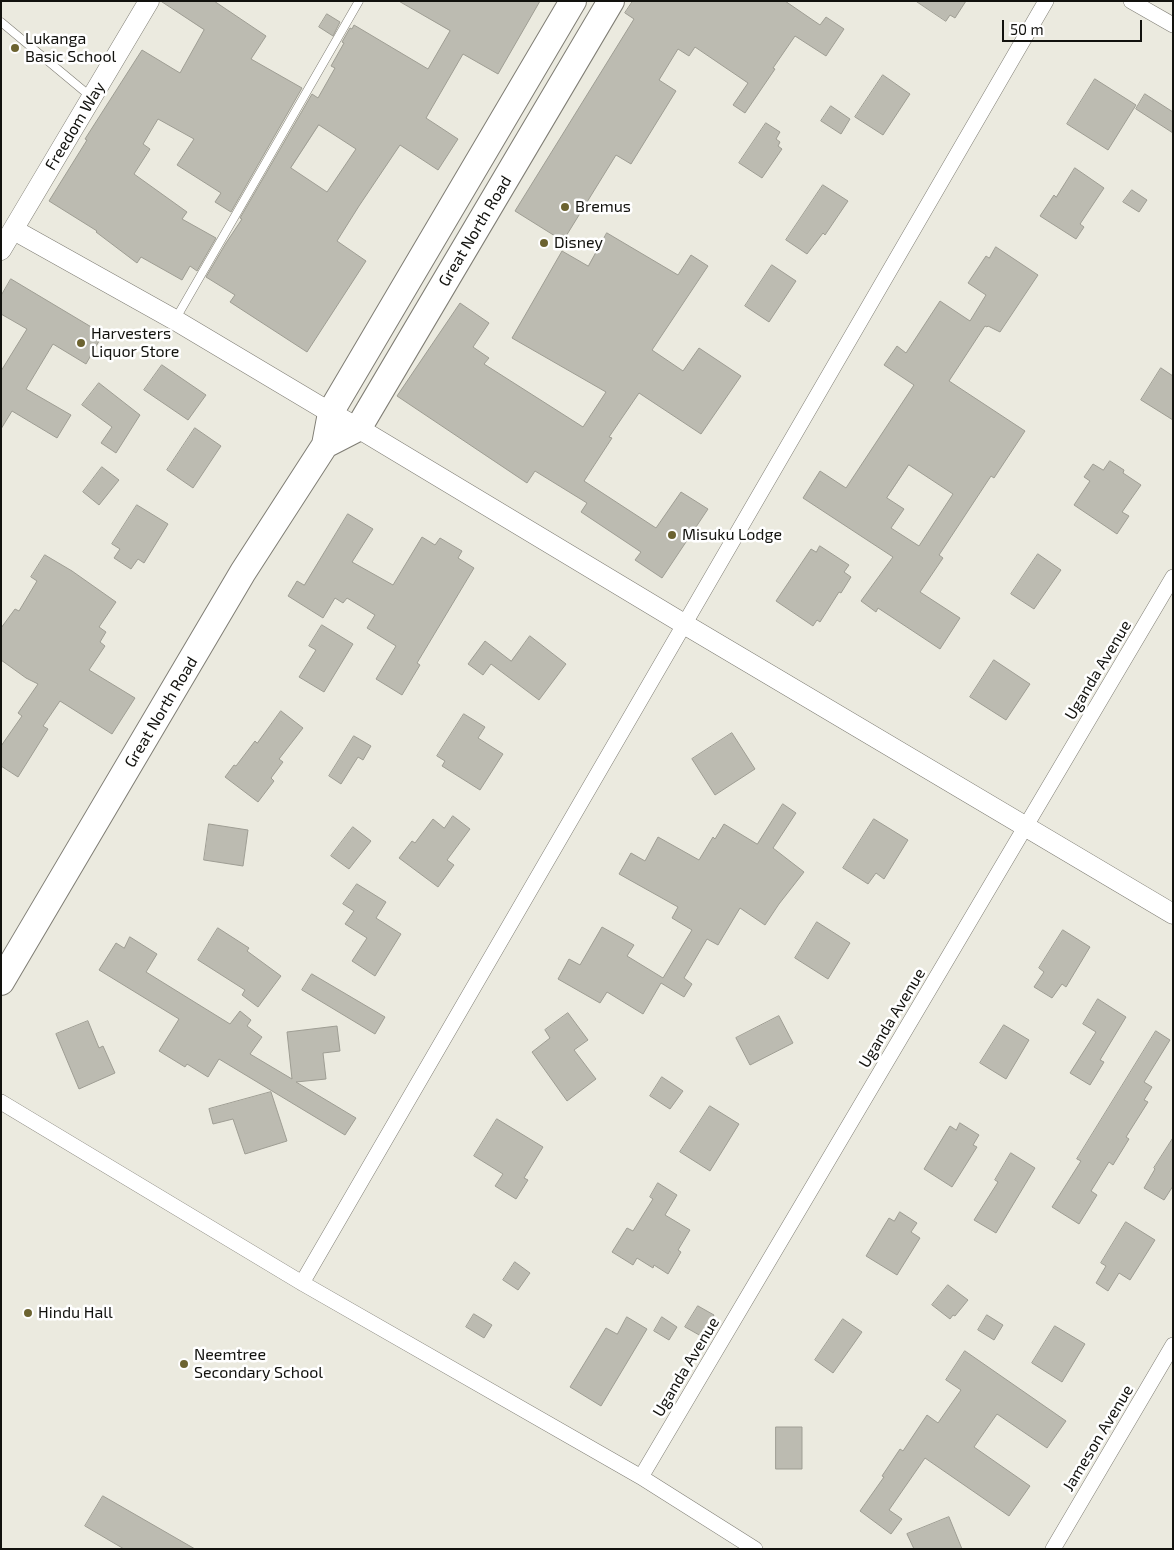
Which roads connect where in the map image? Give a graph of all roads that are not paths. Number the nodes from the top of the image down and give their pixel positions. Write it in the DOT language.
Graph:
graph roads {
  1 [pos="149,1"];
  2 [pos="359,1"];
  3 [pos="573,1"];
  4 [pos="611,1"];
  5 [pos="1046,1"];
  6 [pos="1131,1"];
  7 [pos="1,22"];
  8 [pos="1173,25"];
  9 [pos="92,97"];
  10 [pos="14,230"];
  11 [pos="1,250"];
  12 [pos="174,320"];
  13 [pos="331,414"];
  14 [pos="358,428"];
  15 [pos="325,446"];
  16 [pos="1173,577"];
  17 [pos="684,624"];
  18 [pos="1026,826"];
  19 [pos="1173,914"];
  20 [pos="1,982"];
  21 [pos="1,1102"];
  22 [pos="302,1283"];
  23 [pos="1173,1345"];
  24 [pos="641,1477"];
  25 [pos="755,1549"];
  26 [pos="1052,1549"];
  1 -- 9 [label="main road, Freedom Way"];
  2 -- 12 [label="lane"];
  3 -- 13 [label="highway, Great North Road"];
  4 -- 14 [label="highway, Great North Road"];
  5 -- 17 [label="street"];
  6 -- 8 [label="street"];
  7 -- 9 [label="lane"];
  9 -- 10 [label="main road, Freedom Way"];
  10 -- 11 [label="main road, Freedom Way"];
  10 -- 12 [label="main road"];
  12 -- 13 [label="main road"];
  13 -- 14 [label="main road"];
  13 -- 15 [label="highway, Great North Road"];
  14 -- 15 [label="highway, Great North Road"];
  14 -- 17 [label="main road"];
  15 -- 20 [label="highway, Great North Road"];
  16 -- 18 [label="street, Uganda Avenue"];
  17 -- 18 [label="main road"];
  17 -- 22 [label="street"];
  18 -- 19 [label="main road"];
  18 -- 24 [label="street, Uganda Avenue"];
  21 -- 22 [label="street"];
  22 -- 24 [label="street"];
  23 -- 26 [label="street, Jameson Avenue"];
  24 -- 25 [label="street"];
}
